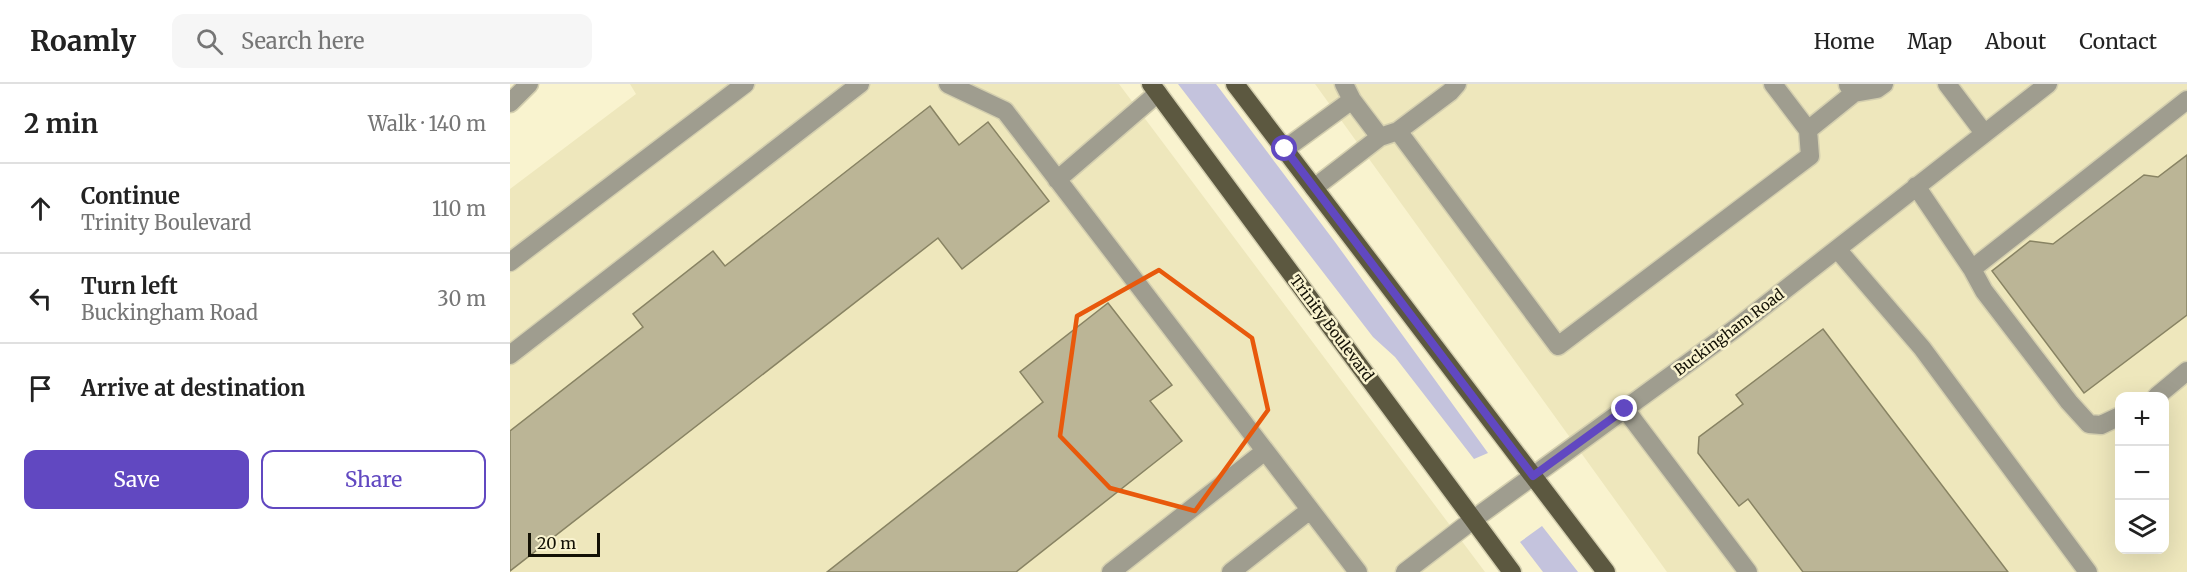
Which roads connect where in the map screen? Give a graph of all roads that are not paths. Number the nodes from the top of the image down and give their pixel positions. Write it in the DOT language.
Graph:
graph roads {
  1 [pos="529,84"];
  2 [pos="745,84"];
  3 [pos="860,84"];
  4 [pos="948,84"];
  5 [pos="1235,84"];
  6 [pos="1457,84"];
  7 [pos="1773,84"];
  8 [pos="1884,84"];
  9 [pos="1947,84"];
  10 [pos="2048,84"];
  11 [pos="1154,88"];
  12 [pos="1850,89"];
  13 [pos="1348,92"];
  14 [pos="2187,100"];
  15 [pos="510,103"];
  16 [pos="1808,130"];
  17 [pos="1398,131"];
  18 [pos="1984,133"];
  19 [pos="1380,137"];
  20 [pos="1285,149"];
  21 [pos="1057,180"];
  22 [pos="1916,186"];
  23 [pos="1314,188"];
  24 [pos="1837,249"];
  25 [pos="510,262"];
  26 [pos="1972,269"];
  27 [pos="510,355"];
  28 [pos="2187,371"];
  29 [pos="2162,392"];
  30 [pos="1625,409"];
  31 [pos="2115,418"];
  32 [pos="1265,451"];
  33 [pos="1533,476"];
  34 [pos="1311,510"];
  35 [pos="1474,519"];
  36 [pos="1111,572"];
  37 [pos="1231,572"];
  38 [pos="1358,572"];
  39 [pos="1405,572"];
  40 [pos="1512,572"];
  41 [pos="1606,572"];
  42 [pos="1748,572"];
  43 [pos="2088,572"];
  1 -- 15 [label="street"];
  2 -- 25 [label="street"];
  3 -- 27 [label="street"];
  4 -- 21 [label="street"];
  5 -- 20 [label="main road"];
  6 -- 17 [label="street"];
  7 -- 16 [label="street"];
  8 -- 12 [label="street"];
  9 -- 18 [label="street"];
  10 -- 18 [label="street, Buckingham Road"];
  11 -- 21 [label="street"];
  11 -- 35 [label="main road, Trinity Boulevard"];
  12 -- 16 [label="street"];
  13 -- 19 [label="street"];
  13 -- 20 [label="street"];
  14 -- 26 [label="street"];
  16 -- 17 [label="street"];
  17 -- 19 [label="street"];
  18 -- 22 [label="street, Buckingham Road"];
  19 -- 23 [label="street"];
  20 -- 23 [label="main road"];
  21 -- 32 [label="street"];
  22 -- 24 [label="street, Buckingham Road"];
  22 -- 26 [label="street"];
  23 -- 33 [label="main road"];
  24 -- 30 [label="street, Buckingham Road"];
  24 -- 43 [label="street"];
  26 -- 31 [label="street"];
  28 -- 29 [label="street"];
  30 -- 33 [label="street, Buckingham Road"];
  30 -- 42 [label="street"];
  32 -- 34 [label="street"];
  32 -- 36 [label="street"];
  33 -- 35 [label="street, Buckingham Road"];
  33 -- 41 [label="main road"];
  34 -- 37 [label="street"];
  34 -- 38 [label="street"];
  35 -- 39 [label="street, Buckingham Road"];
  35 -- 40 [label="main road, Trinity Boulevard"];
}
